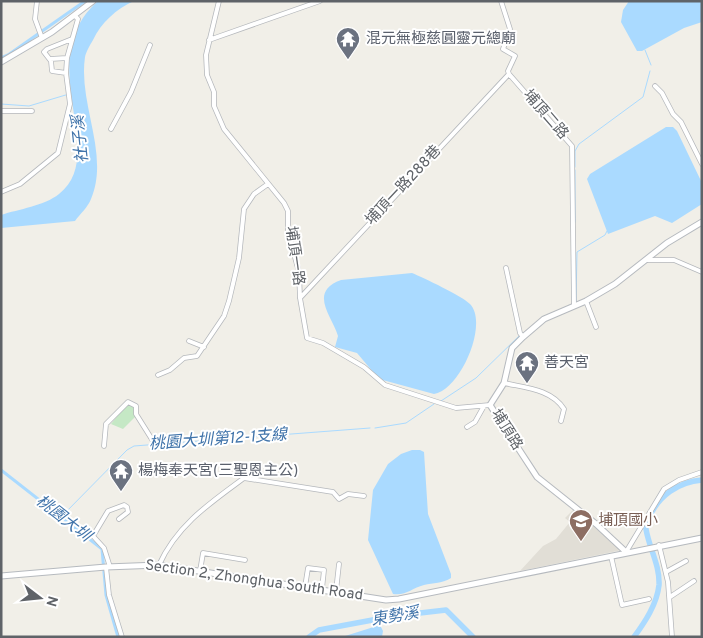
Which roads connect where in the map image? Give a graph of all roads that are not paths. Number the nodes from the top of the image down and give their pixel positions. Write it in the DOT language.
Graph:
graph roads {
  1 [pos="37,1"];
  2 [pos="93,1"];
  3 [pos="219,1"];
  4 [pos="320,1"];
  5 [pos="501,1"];
  6 [pos="76,16"];
  7 [pos="40,36"];
  8 [pos="72,39"];
  9 [pos="209,40"];
  10 [pos="150,45"];
  11 [pos="67,58"];
  12 [pos="50,59"];
  13 [pos="1,62"];
  14 [pos="66,73"];
  15 [pos="509,74"];
  16 [pos="656,86"];
  17 [pos="32,110"];
  18 [pos="1,111"];
  19 [pos="111,129"];
  20 [pos="702,164"];
  21 [pos="268,184"];
  22 [pos="1,192"];
  23 [pos="702,222"];
  24 [pos="647,260"];
  25 [pos="506,268"];
  26 [pos="702,272"];
  27 [pos="300,298"];
  28 [pos="586,301"];
  29 [pos="574,306"];
  30 [pos="596,327"];
  31 [pos="523,337"];
  32 [pos="188,341"];
  33 [pos="204,347"];
  34 [pos="158,375"];
  35 [pos="504,383"];
  36 [pos="490,405"];
  37 [pos="484,406"];
  38 [pos="561,421"];
  39 [pos="467,428"];
  40 [pos="153,441"];
  41 [pos="104,446"];
  42 [pos="702,472"];
  43 [pos="364,496"];
  44 [pos="119,519"];
  45 [pos="702,538"];
  46 [pos="658,545"];
  47 [pos="626,552"];
  48 [pos="611,556"];
  49 [pos="245,560"];
  50 [pos="686,561"];
  51 [pos="340,564"];
  52 [pos="159,565"];
  53 [pos="106,567"];
  54 [pos="200,571"];
  55 [pos="666,572"];
  56 [pos="1,576"];
  57 [pos="694,581"];
  58 [pos="305,587"];
  59 [pos="322,589"];
  60 [pos="336,591"];
  61 [pos="670,597"];
  62 [pos="649,599"];
  63 [pos="122,637"];
  64 [pos="672,637"];
  1 -- 7 [label="street"];
  2 -- 6 [label="main road"];
  3 -- 9 [label="street, 埔頂一路"];
  4 -- 9 [label="street"];
  5 -- 15 [label="street"];
  6 -- 7 [label="main road"];
  6 -- 8 [label="street"];
  7 -- 13 [label="main road"];
  8 -- 11 [label="street"];
  8 -- 12 [label="street"];
  9 -- 21 [label="street, 埔頂一路"];
  10 -- 19 [label="street"];
  11 -- 12 [label="street"];
  11 -- 14 [label="street"];
  12 -- 14 [label="street"];
  14 -- 22 [label="street"];
  15 -- 27 [label="street, 埔頂一路288巷"];
  15 -- 29 [label="street, 埔頂二路"];
  16 -- 20 [label="street"];
  17 -- 18 [label="street"];
  21 -- 27 [label="street, 埔頂一路"];
  21 -- 33 [label="street"];
  23 -- 24 [label="main road, 埔頂路"];
  24 -- 26 [label="street"];
  24 -- 28 [label="main road, 埔頂路"];
  25 -- 31 [label="street"];
  27 -- 37 [label="street, 埔頂一路"];
  28 -- 29 [label="main road, 埔頂路"];
  28 -- 30 [label="street"];
  29 -- 31 [label="main road, 埔頂路"];
  31 -- 35 [label="main road, 埔頂路"];
  32 -- 33 [label="street"];
  33 -- 34 [label="street"];
  35 -- 36 [label="main road, 埔頂路"];
  35 -- 38 [label="street"];
  36 -- 37 [label="street, 埔頂一路"];
  36 -- 47 [label="main road, 埔頂路"];
  37 -- 39 [label="street"];
  40 -- 41 [label="street"];
  42 -- 47 [label="street"];
  43 -- 52 [label="street"];
  44 -- 53 [label="street"];
  45 -- 46 [label="main road, Section 2, Zhonghua South Road"];
  46 -- 47 [label="main road, Section 2, Zhonghua South Road"];
  46 -- 55 [label="street"];
  47 -- 48 [label="main road, Section 2, Zhonghua South Road"];
  48 -- 60 [label="main road, Section 2, Zhonghua South Road"];
  48 -- 62 [label="street"];
  49 -- 54 [label="street"];
  50 -- 55 [label="street"];
  51 -- 60 [label="street"];
  52 -- 53 [label="main road, Section 2, Zhonghua South Road"];
  52 -- 54 [label="main road, Section 2, Zhonghua South Road"];
  53 -- 56 [label="main road, Section 2, Zhonghua South Road"];
  53 -- 63 [label="street"];
  54 -- 58 [label="main road, Section 2, Zhonghua South Road"];
  55 -- 61 [label="street"];
  57 -- 61 [label="street"];
  58 -- 59 [label="main road, Section 2, Zhonghua South Road"];
  58 -- 59 [label="street"];
  59 -- 60 [label="main road, Section 2, Zhonghua South Road"];
  61 -- 64 [label="street"];
}
